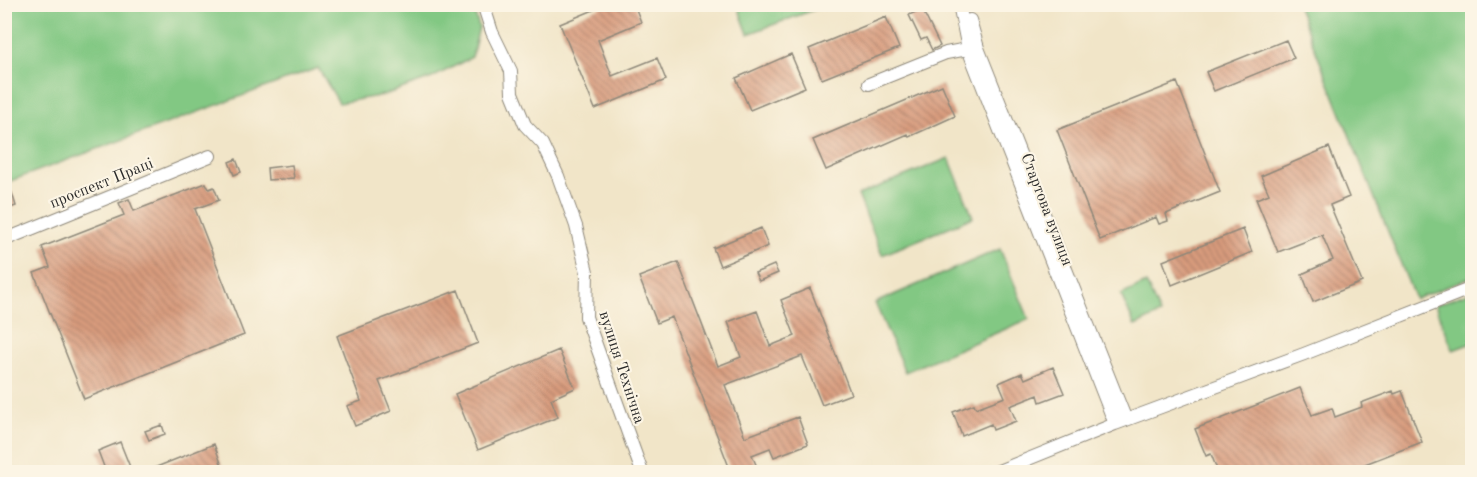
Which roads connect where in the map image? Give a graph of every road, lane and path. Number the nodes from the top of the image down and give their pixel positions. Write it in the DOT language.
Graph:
graph roads {
  1 [pos="483,4"];
  2 [pos="959,4"];
  3 [pos="970,20"];
  4 [pos="973,48"];
  5 [pos="869,84"];
  6 [pos="210,156"];
  7 [pos="4,240"];
  8 [pos="1473,288"];
  9 [pos="1121,422"];
  10 [pos="642,472"];
  11 [pos="996,472"];
  1 -- 10 [label="street, вулиця Технічна"];
  2 -- 4 [label="street, Стартова вулиця"];
  3 -- 4 [label="street, Стартова вулиця"];
  4 -- 5 [label="street"];
  4 -- 9 [label="street, Стартова вулиця"];
  6 -- 7 [label="street, проспект Праці"];
  8 -- 9 [label="street"];
  9 -- 11 [label="street"];
}
